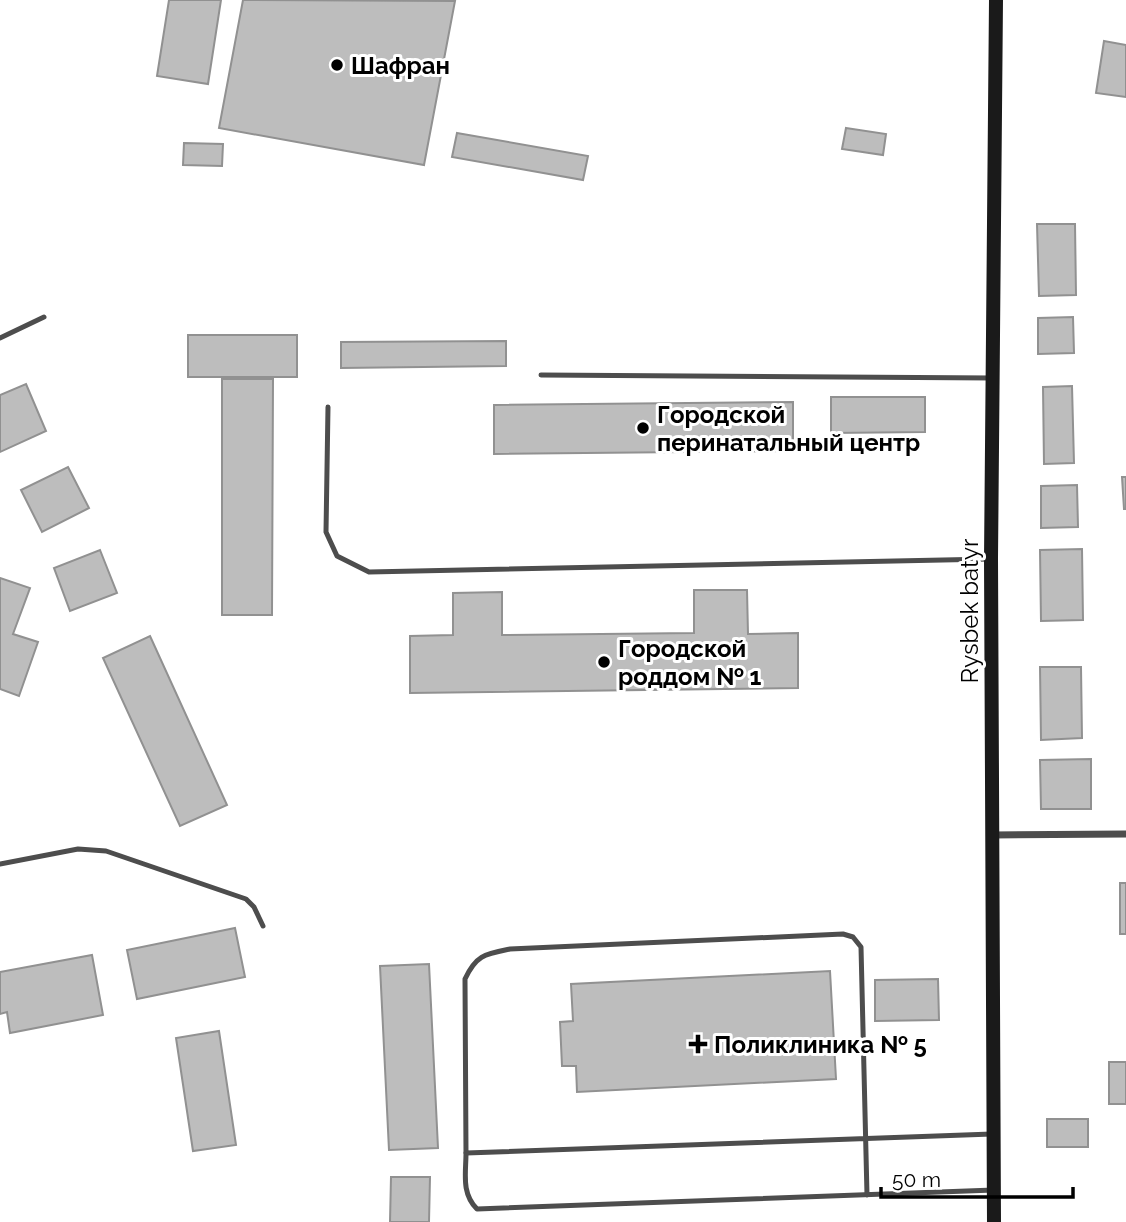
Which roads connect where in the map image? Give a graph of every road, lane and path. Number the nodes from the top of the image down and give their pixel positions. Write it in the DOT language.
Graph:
graph roads {
  1 [pos="996,0"];
  2 [pos="44,317"];
  3 [pos="0,338"];
  4 [pos="541,375"];
  5 [pos="992,378"];
  6 [pos="328,407"];
  7 [pos="991,559"];
  8 [pos="1126,834"];
  9 [pos="992,835"];
  10 [pos="0,864"];
  11 [pos="263,926"];
  12 [pos="994,1134"];
  13 [pos="866,1138"];
  14 [pos="466,1153"];
  15 [pos="994,1190"];
  16 [pos="867,1195"];
  17 [pos="994,1222"];
  1 -- 5 [label="street, Rysbek batyr"];
  2 -- 3 [label="lane"];
  4 -- 5 [label="lane"];
  5 -- 7 [label="street, Rysbek batyr"];
  6 -- 7 [label="lane"];
  7 -- 9 [label="street, Rysbek batyr"];
  8 -- 9 [label="street"];
  9 -- 12 [label="street, Rysbek batyr"];
  10 -- 11 [label="lane"];
  12 -- 13 [label="lane"];
  12 -- 15 [label="street, Rysbek batyr"];
  13 -- 14 [label="lane"];
  13 -- 14 [label="lane"];
  13 -- 16 [label="lane"];
  14 -- 16 [label="lane"];
  15 -- 16 [label="lane"];
  15 -- 17 [label="street, Rysbek batyr"];
}
